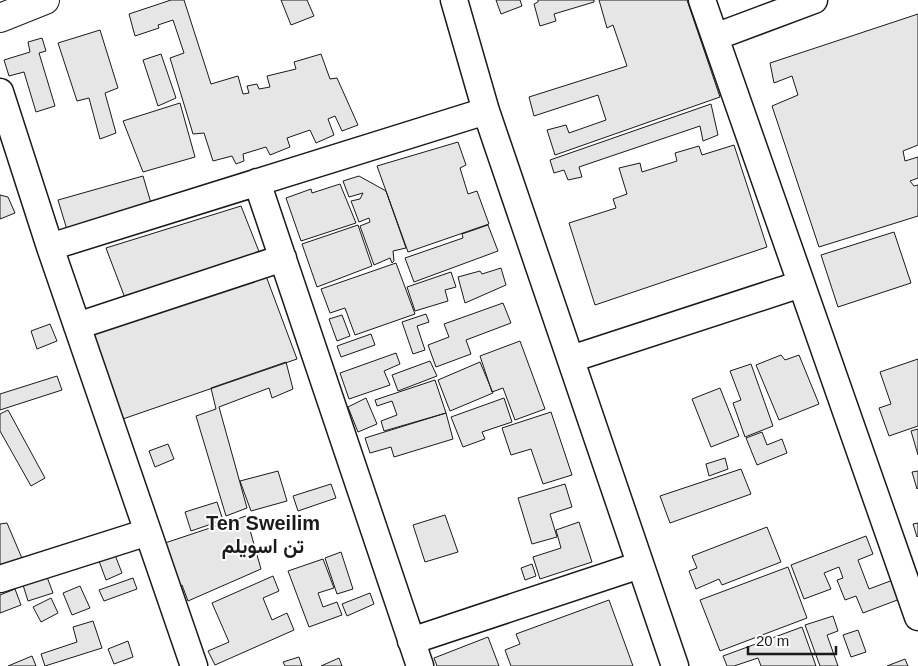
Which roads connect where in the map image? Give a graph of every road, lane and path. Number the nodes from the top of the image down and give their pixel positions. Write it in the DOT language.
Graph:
graph roads {
  1 [pos="45,0"];
  2 [pos="454,0"];
  3 [pos="702,0"];
  4 [pos="814,0"];
  5 [pos="0,18"];
  6 [pos="715,37"];
  7 [pos="0,92"];
  8 [pos="486,111"];
  9 [pos="257,182"];
  10 [pos="50,247"];
  11 [pos="283,258"];
  12 [pos="801,284"];
  13 [pos="77,326"];
  14 [pos="571,360"];
  15 [pos="148,532"];
  16 [pos="640,565"];
  17 [pos="0,579"];
  18 [pos="918,618"];
  19 [pos="411,641"];
  20 [pos="194,666"];
  21 [pos="420,666"];
  22 [pos="675,666"];
  1 -- 5 [label="street"];
  2 -- 8 [label="street"];
  3 -- 6 [label="street"];
  4 -- 6 [label="street"];
  6 -- 12 [label="street"];
  7 -- 10 [label="street"];
  8 -- 9 [label="street"];
  8 -- 14 [label="street"];
  9 -- 10 [label="street"];
  9 -- 11 [label="street"];
  10 -- 13 [label="street"];
  11 -- 13 [label="street"];
  11 -- 19 [label="street"];
  12 -- 14 [label="street"];
  12 -- 18 [label="street"];
  13 -- 15 [label="street"];
  14 -- 16 [label="street"];
  15 -- 17 [label="street"];
  15 -- 20 [label="street"];
  16 -- 19 [label="street"];
  16 -- 22 [label="street"];
  19 -- 21 [label="street"];
}
